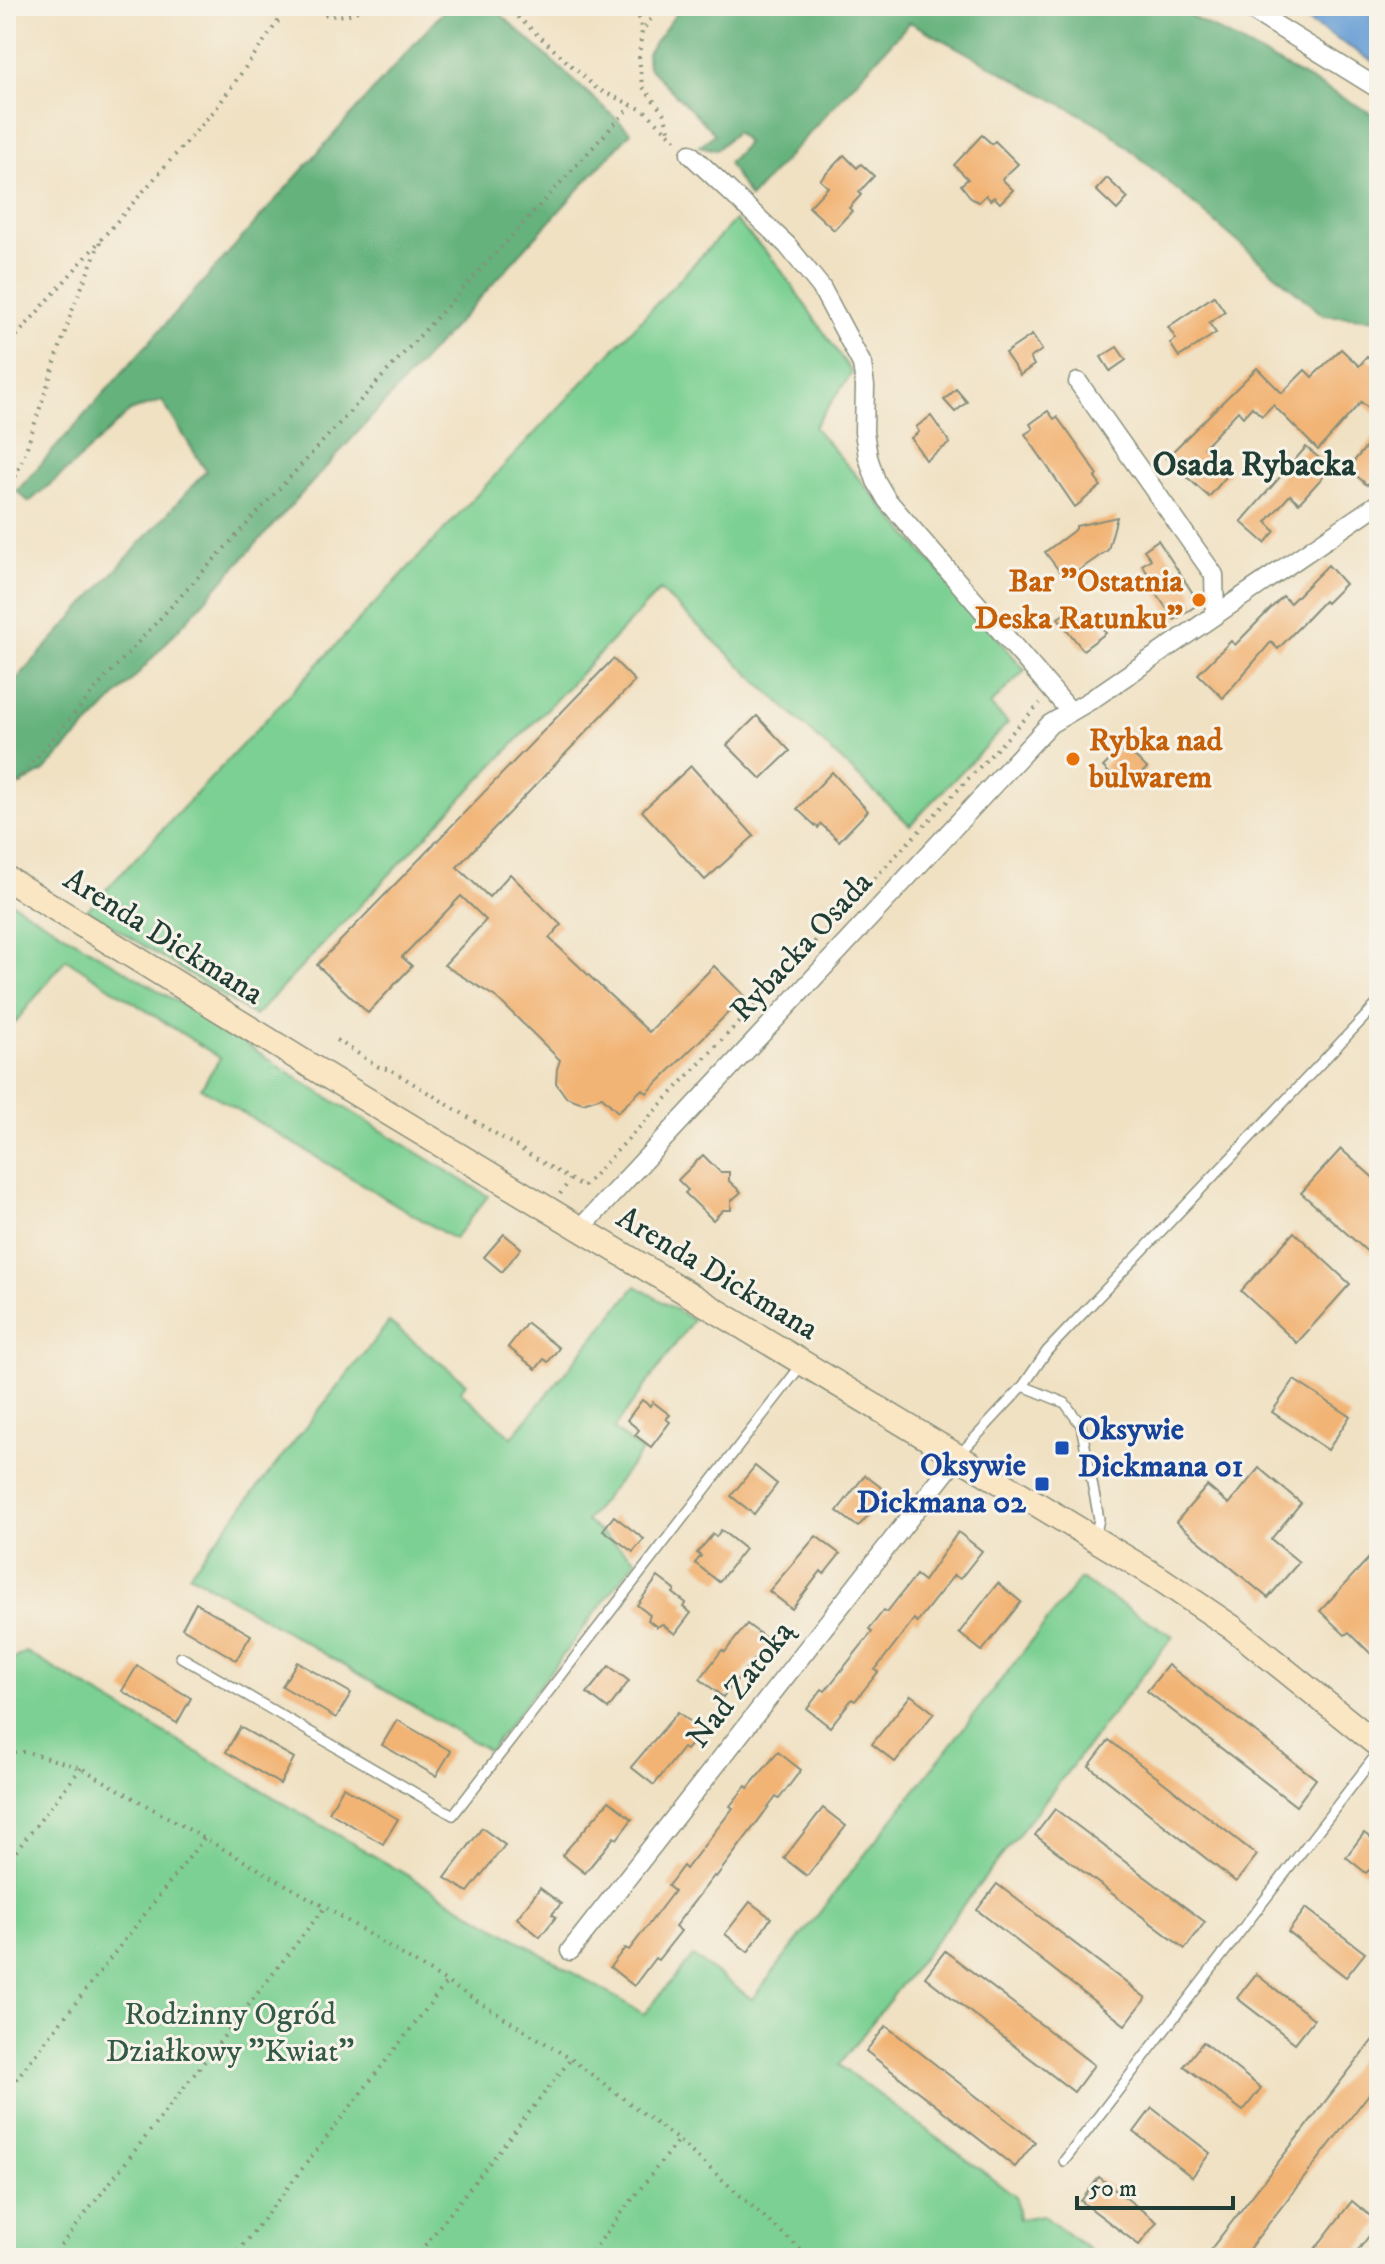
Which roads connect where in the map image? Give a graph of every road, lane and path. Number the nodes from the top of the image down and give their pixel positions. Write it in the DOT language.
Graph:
graph roads {
  1 [pos="289,6"];
  2 [pos="302,6"];
  3 [pos="370,6"];
  4 [pos="506,6"];
  5 [pos="627,6"];
  6 [pos="660,6"];
  7 [pos="1245,6"];
  8 [pos="642,31"];
  9 [pos="1379,89"];
  10 [pos="631,106"];
  11 [pos="670,134"];
  12 [pos="690,154"];
  13 [pos="101,239"];
  14 [pos="6,348"];
  15 [pos="1078,382"];
  16 [pos="6,499"];
  17 [pos="1379,503"];
  18 [pos="1215,615"];
  19 [pos="1052,689"];
  20 [pos="1070,711"];
  21 [pos="6,793"];
  22 [pos="6,878"];
  23 [pos="1379,1002"];
  24 [pos="337,1040"];
  25 [pos="570,1180"];
  26 [pos="562,1192"];
  27 [pos="580,1229"];
  28 [pos="803,1363"];
  29 [pos="1023,1386"];
  30 [pos="959,1455"];
  31 [pos="1095,1540"];
  32 [pos="181,1657"];
  33 [pos="1379,1748"];
  34 [pos="6,1752"];
  35 [pos="81,1768"];
  36 [pos="205,1837"];
  37 [pos="6,1864"];
  38 [pos="325,1907"];
  39 [pos="570,1951"];
  40 [pos="447,1982"];
  41 [pos="571,2059"];
  42 [pos="6,2092"];
  43 [pos="678,2140"];
  44 [pos="1064,2161"];
  45 [pos="51,2258"];
  46 [pos="233,2258"];
  47 [pos="415,2258"];
  48 [pos="587,2258"];
  49 [pos="810,2258"];
  1 -- 13 [label="path"];
  2 -- 3 [label="path"];
  4 -- 10 [label="path"];
  5 -- 8 [label="path"];
  6 -- 8 [label="path"];
  7 -- 9 [label="street"];
  8 -- 11 [label="path"];
  10 -- 11 [label="path"];
  10 -- 21 [label="path"];
  11 -- 12 [label="path"];
  12 -- 19 [label="street"];
  13 -- 14 [label="path"];
  13 -- 16 [label="path"];
  15 -- 18 [label="street"];
  17 -- 18 [label="street, Rybacka Osada"];
  18 -- 20 [label="street, Rybacka Osada"];
  19 -- 20 [label="street"];
  19 -- 25 [label="path"];
  20 -- 27 [label="street, Rybacka Osada"];
  22 -- 27 [label="street, Arenda Dickmana"];
  23 -- 29 [label="lane"];
  24 -- 25 [label="path"];
  25 -- 26 [label="path"];
  27 -- 28 [label="street, Arenda Dickmana"];
  28 -- 30 [label="street, Arenda Dickmana"];
  28 -- 32 [label="lane"];
  29 -- 30 [label="lane"];
  29 -- 31 [label="lane"];
  30 -- 31 [label="street, Arenda Dickmana"];
  30 -- 39 [label="street, Nad Zatoką"];
  31 -- 33 [label="street, Arenda Dickmana"];
  33 -- 44 [label="lane"];
  34 -- 35 [label="path"];
  35 -- 36 [label="path"];
  35 -- 37 [label="path"];
  36 -- 38 [label="path"];
  36 -- 42 [label="path"];
  38 -- 40 [label="path"];
  38 -- 45 [label="path"];
  40 -- 41 [label="path"];
  40 -- 46 [label="path"];
  41 -- 43 [label="path"];
  41 -- 47 [label="path"];
  43 -- 48 [label="path"];
  43 -- 49 [label="path"];
}
